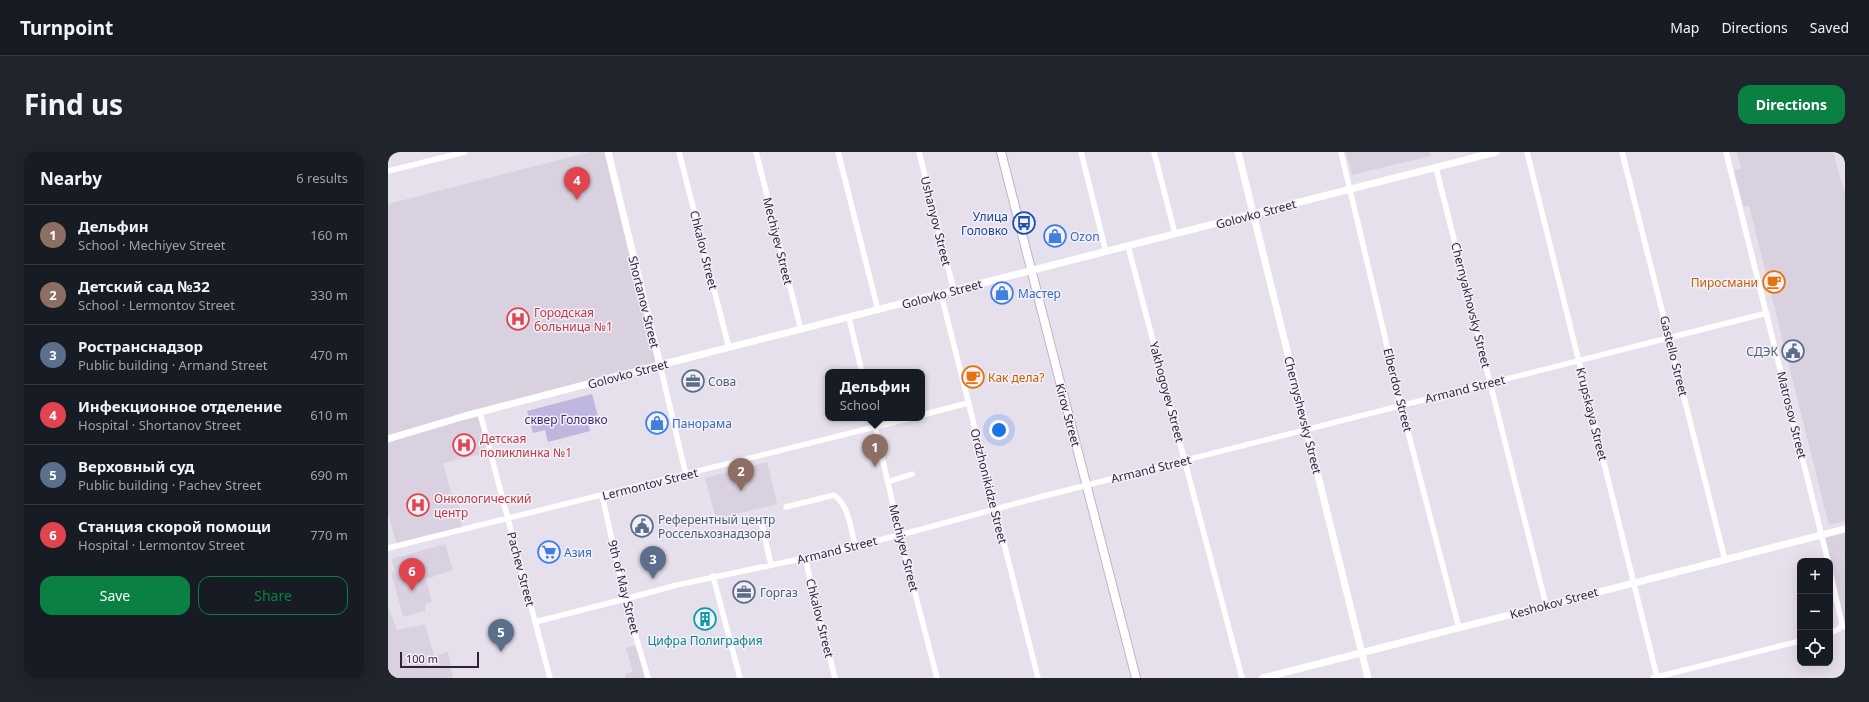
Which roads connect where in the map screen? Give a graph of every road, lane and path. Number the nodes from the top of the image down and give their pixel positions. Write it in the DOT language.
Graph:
graph roads {
  1 [pos="465,152"];
  2 [pos="608,152"];
  3 [pos="679,152"];
  4 [pos="756,152"];
  5 [pos="838,152"];
  6 [pos="919,152"];
  7 [pos="1001,152"];
  8 [pos="1081,152"];
  9 [pos="1154,152"];
  10 [pos="1238,152"];
  11 [pos="1341,152"];
  12 [pos="1496,152"];
  13 [pos="1527,152"];
  14 [pos="1622,152"];
  15 [pos="1726,152"];
  16 [pos="455,153"];
  17 [pos="1480,154"];
  18 [pos="1436,168"];
  19 [pos="388,171"];
  20 [pos="1349,190"];
  21 [pos="1254,214"];
  22 [pos="1175,234"];
  23 [pos="1128,246"];
  24 [pos="1106,252"];
  25 [pos="1031,271"];
  26 [pos="954,291"];
  27 [pos="940,294"];
  28 [pos="878,310"];
  29 [pos="1767,313"];
  30 [pos="849,318"];
  31 [pos="801,330"];
  32 [pos="1669,337"];
  33 [pos="729,348"];
  34 [pos="1579,361"];
  35 [pos="660,365"];
  36 [pos="861,369"];
  37 [pos="1490,383"];
  38 [pos="968,403"];
  39 [pos="1401,405"];
  40 [pos="480,413"];
  41 [pos="925,414"];
  42 [pos="874,421"];
  43 [pos="900,421"];
  44 [pos="875,428"];
  45 [pos="1306,429"];
  46 [pos="388,439"];
  47 [pos="1185,460"];
  48 [pos="912,474"];
  49 [pos="686,475"];
  50 [pos="888,482"];
  51 [pos="1086,485"];
  52 [pos="602,496"];
  53 [pos="786,507"];
  54 [pos="995,509"];
  55 [pos="508,519"];
  56 [pos="761,520"];
  57 [pos="1845,529"];
  58 [pos="900,535"];
  59 [pos="1821,535"];
  60 [pos="855,546"];
  61 [pos="388,548"];
  62 [pos="805,558"];
  63 [pos="1827,558"];
  64 [pos="1726,560"];
  65 [pos="771,565"];
  66 [pos="714,576"];
  67 [pos="1634,583"];
  68 [pos="1833,583"];
  69 [pos="625,600"];
  70 [pos="1546,605"];
  71 [pos="534,622"];
  72 [pos="1844,626"];
  73 [pos="1459,628"];
  74 [pos="1833,632"];
  75 [pos="1797,642"];
  76 [pos="1362,653"];
  77 [pos="1655,677"];
  78 [pos="550,678"];
  79 [pos="648,678"];
  80 [pos="740,678"];
  81 [pos="835,678"];
  82 [pos="938,678"];
  83 [pos="1038,678"];
  84 [pos="1136,678"];
  85 [pos="1242,678"];
  86 [pos="1263,678"];
  87 [pos="1368,678"];
  1 -- 16 [label="street"];
  2 -- 35 [label="street, Shortanov Street"];
  3 -- 33 [label="street, Chkalov Street"];
  4 -- 31 [label="street, Mechiyev Street"];
  5 -- 28 [label="street"];
  6 -- 26 [label="street, Ushanyov Street"];
  7 -- 25 [label="main road, Kirov Street"];
  8 -- 24 [label="street"];
  9 -- 22 [label="street"];
  10 -- 21 [label="street, Chernyshevsky Street"];
  11 -- 20 [label="street, Elberdov Street"];
  12 -- 17 [label="street, Golovko Street"];
  13 -- 34 [label="street, Krupskaya Street"];
  14 -- 32 [label="street, Gastello Street"];
  15 -- 29 [label="street, Matrosov Street"];
  16 -- 19 [label="street"];
  17 -- 18 [label="street, Golovko Street"];
  18 -- 20 [label="street, Golovko Street"];
  18 -- 37 [label="street, Chernyakhovsky Street"];
  20 -- 21 [label="street, Golovko Street"];
  20 -- 39 [label="street, Elberdov Street"];
  21 -- 22 [label="street, Golovko Street"];
  21 -- 45 [label="street, Chernyshevsky Street"];
  22 -- 23 [label="street, Golovko Street"];
  23 -- 24 [label="street, Golovko Street"];
  23 -- 47 [label="street, Yakhogoyev Street"];
  24 -- 25 [label="street, Golovko Street"];
  25 -- 26 [label="street, Golovko Street"];
  25 -- 51 [label="main road, Kirov Street"];
  26 -- 27 [label="street, Golovko Street"];
  27 -- 28 [label="street, Golovko Street"];
  27 -- 38 [label="street, Ordzhonikidze Street"];
  28 -- 30 [label="street, Golovko Street"];
  29 -- 32 [label="street, Armand Street"];
  29 -- 59 [label="street, Matrosov Street"];
  30 -- 31 [label="street, Golovko Street"];
  30 -- 36 [label="street"];
  31 -- 33 [label="street, Golovko Street"];
  32 -- 34 [label="street, Armand Street"];
  32 -- 64 [label="street, Gastello Street"];
  33 -- 35 [label="street, Golovko Street"];
  34 -- 37 [label="street, Armand Street"];
  34 -- 67 [label="street, Krupskaya Street"];
  35 -- 40 [label="street, Golovko Street"];
  35 -- 49 [label="street, Shortanov Street"];
  37 -- 39 [label="street, Armand Street"];
  37 -- 70 [label="street, Chernyakhovsky Street"];
  38 -- 41 [label="street"];
  38 -- 54 [label="street, Ordzhonikidze Street"];
  39 -- 45 [label="street, Armand Street"];
  39 -- 73 [label="street, Elberdov Street"];
  40 -- 46 [label="street, Golovko Street"];
  40 -- 55 [label="street, Pachev Street"];
  42 -- 44 [label="street, Mechiyev Street"];
  43 -- 44 [label="street, Lermontov Street"];
  44 -- 49 [label="street, Lermontov Street"];
  44 -- 50 [label="street, Mechiyev Street"];
  45 -- 47 [label="street, Armand Street"];
  45 -- 76 [label="street, Chernyshevsky Street"];
  47 -- 51 [label="street, Armand Street"];
  47 -- 85 [label="street, Yakhogoyev Street"];
  48 -- 50 [label="street"];
  49 -- 52 [label="street, Lermontov Street"];
  50 -- 58 [label="street, Mechiyev Street"];
  51 -- 54 [label="street, Armand Street"];
  51 -- 84 [label="main road, Kirov Street"];
  52 -- 55 [label="street, Lermontov Street"];
  52 -- 69 [label="street, 9th of May Street"];
  53 -- 60 [label="street"];
  54 -- 58 [label="street, Armand Street"];
  54 -- 83 [label="street, Ordzhonikidze Street"];
  55 -- 61 [label="street, Lermontov Street"];
  55 -- 71 [label="street, Pachev Street"];
  56 -- 65 [label="street"];
  57 -- 59 [label="street, Keshokov Street"];
  58 -- 60 [label="street, Armand Street"];
  58 -- 82 [label="street, Mechiyev Street"];
  59 -- 63 [label="street, Matrosov Street"];
  59 -- 64 [label="street, Keshokov Street"];
  60 -- 62 [label="street, Armand Street"];
  62 -- 65 [label="street, Armand Street"];
  62 -- 81 [label="street, Chkalov Street"];
  64 -- 67 [label="street, Keshokov Street"];
  65 -- 66 [label="street, Armand Street"];
  66 -- 69 [label="street, Armand Street"];
  66 -- 80 [label="street"];
  67 -- 70 [label="street, Keshokov Street"];
  67 -- 77 [label="street, Krupskaya Street"];
  68 -- 72 [label="street"];
  69 -- 71 [label="street, Armand Street"];
  69 -- 79 [label="street, 9th of May Street"];
  70 -- 73 [label="street, Keshokov Street"];
  71 -- 78 [label="street, Pachev Street"];
  72 -- 74 [label="street"];
  73 -- 76 [label="street, Keshokov Street"];
  75 -- 77 [label="street"];
  76 -- 86 [label="street, Keshokov Street"];
  76 -- 87 [label="street, Chernyshevsky Street"];
}
